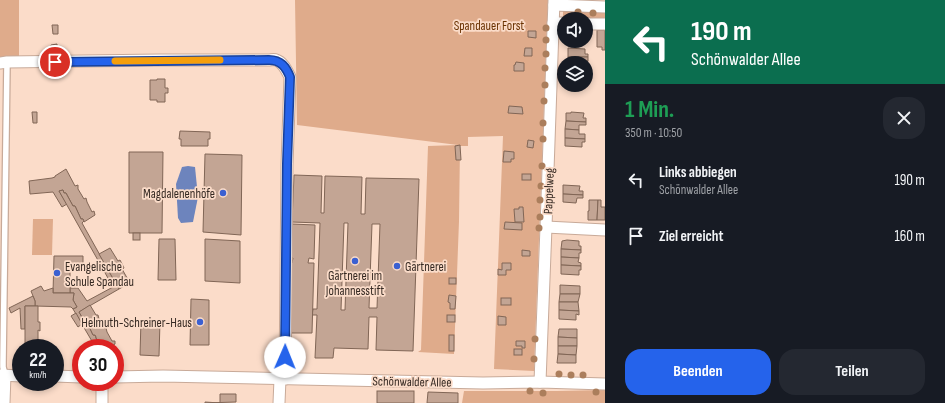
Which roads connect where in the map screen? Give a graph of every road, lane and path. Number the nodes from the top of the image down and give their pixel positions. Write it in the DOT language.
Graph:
graph roads {
  1 [pos="554,3"];
  2 [pos="605,7"];
  3 [pos="557,18"];
  4 [pos="593,24"];
  5 [pos="605,24"];
  6 [pos="557,40"];
  7 [pos="3,63"];
  8 [pos="546,227"];
  9 [pos="605,230"];
  10 [pos="2,375"];
  11 [pos="12,376"];
  12 [pos="124,377"];
  13 [pos="282,379"];
  14 [pos="540,382"];
  15 [pos="605,384"];
  16 [pos="102,391"];
  17 [pos="4,403"];
  18 [pos="102,403"];
  19 [pos="279,403"];
  1 -- 2 [label="street"];
  1 -- 3 [label="street, Pappelweg"];
  4 -- 5 [label="street"];
  6 -- 8 [label="street, Pappelweg"];
  7 -- 10 [label="lane"];
  7 -- 13 [label="street"];
  8 -- 9 [label="street"];
  8 -- 14 [label="street, Pappelweg"];
  10 -- 11 [label="street"];
  10 -- 17 [label="street"];
  12 -- 13 [label="street, Schönwalder Allee"];
  13 -- 14 [label="street, Schönwalder Allee"];
  13 -- 19 [label="street"];
  14 -- 15 [label="street, Schönwalder Allee"];
  16 -- 18 [label="street"];
}
